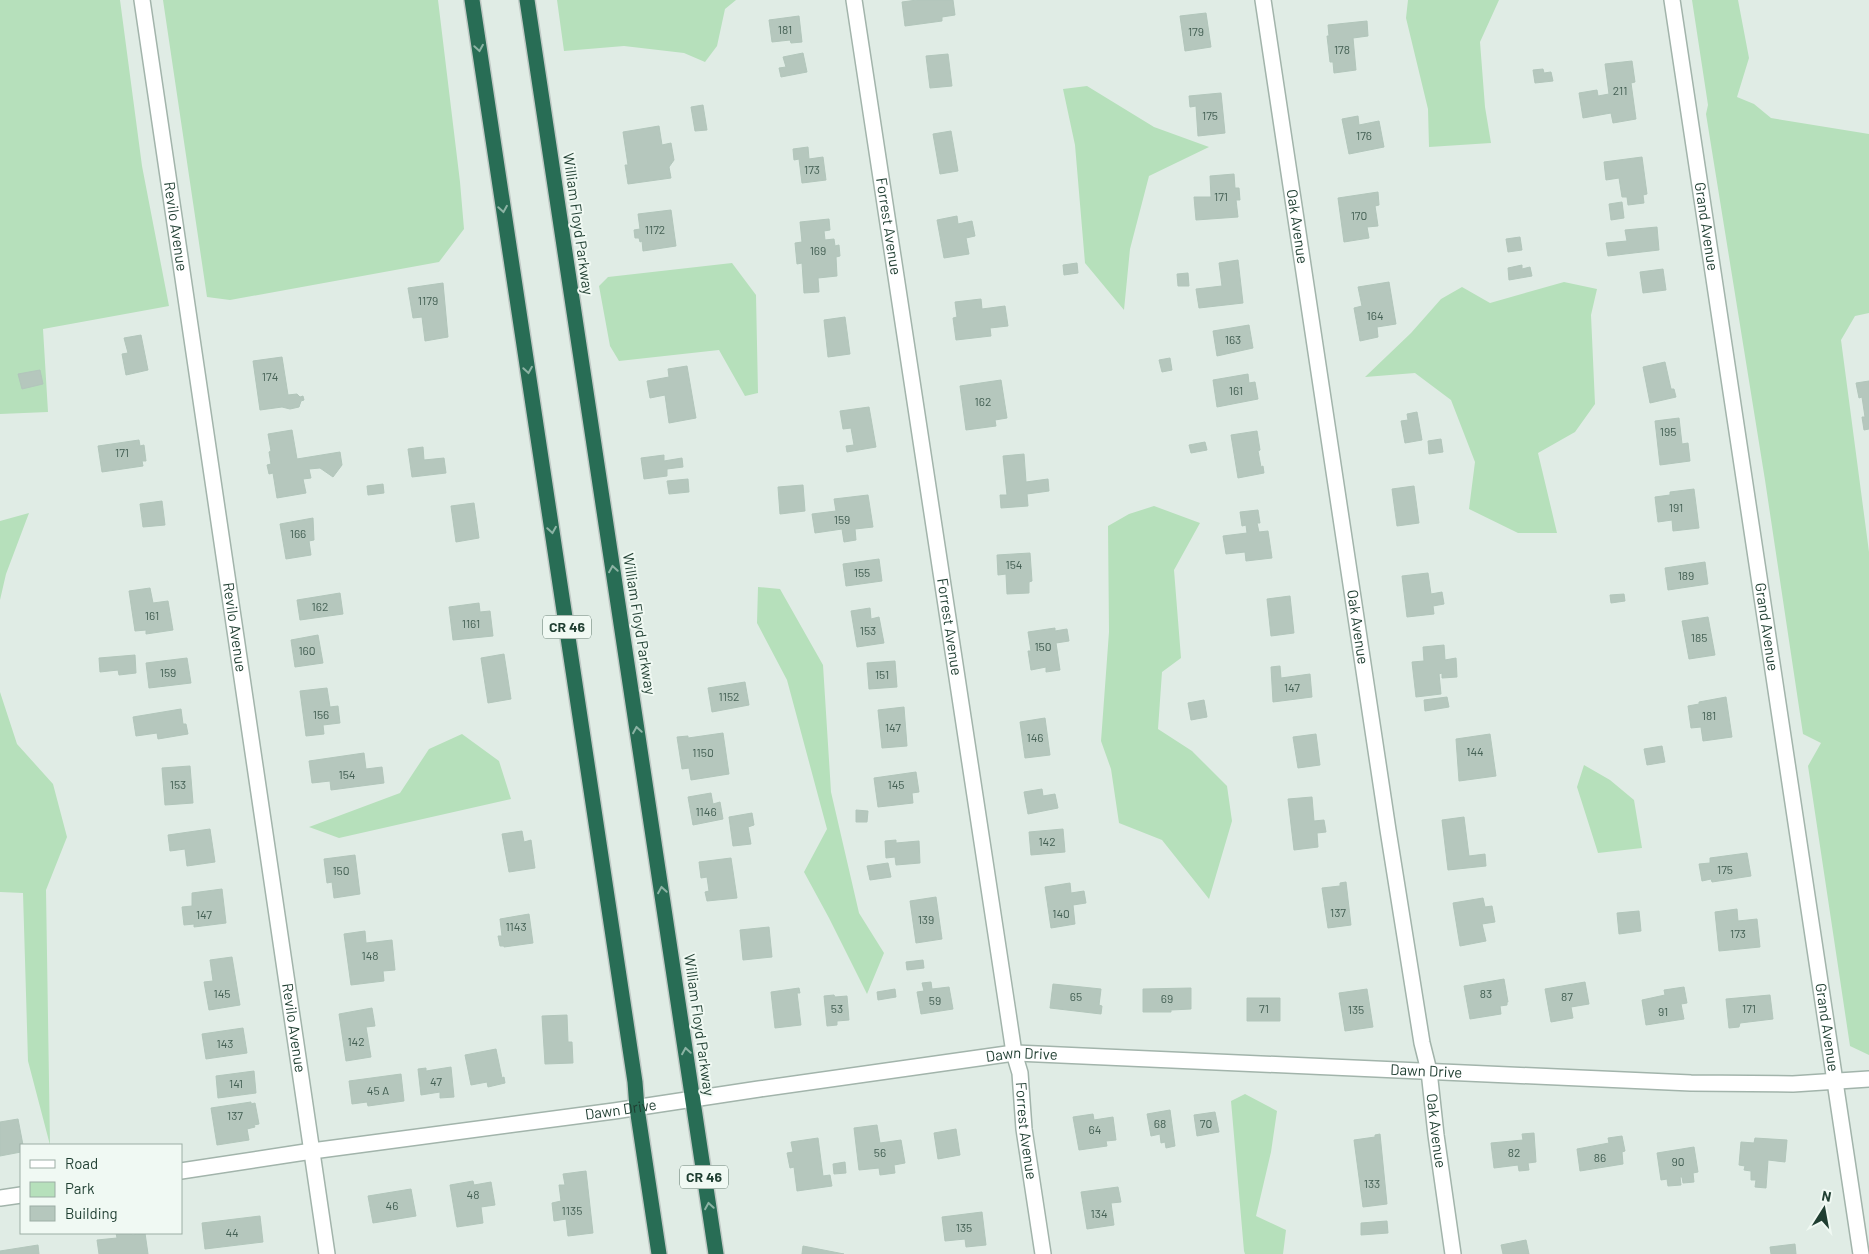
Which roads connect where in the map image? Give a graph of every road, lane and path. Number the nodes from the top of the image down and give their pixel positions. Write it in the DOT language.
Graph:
graph roads {
  1 [pos="142,0"];
  2 [pos="472,0"];
  3 [pos="527,0"];
  4 [pos="854,0"];
  5 [pos="1263,0"];
  6 [pos="1672,0"];
  7 [pos="1014,1053"];
  8 [pos="1429,1071"];
  9 [pos="1869,1079"];
  10 [pos="1835,1081"];
  11 [pos="692,1099"];
  12 [pos="637,1108"];
  13 [pos="312,1151"];
  14 [pos="182,1171"];
  15 [pos="20,1195"];
  16 [pos="0,1198"];
  17 [pos="327,1254"];
  18 [pos="659,1254"];
  19 [pos="716,1254"];
  20 [pos="1043,1254"];
  21 [pos="1453,1254"];
  22 [pos="1861,1254"];
  1 -- 13 [label="street, Revilo Avenue"];
  2 -- 12 [label="highway, CR 46, one-way"];
  11 -- 3 [label="highway, William Floyd Parkway / CR 46, one-way"];
  4 -- 7 [label="street, Forrest Avenue"];
  5 -- 8 [label="street, Oak Avenue"];
  6 -- 10 [label="street, Grand Avenue"];
  7 -- 8 [label="street, Dawn Drive"];
  7 -- 11 [label="street, Dawn Drive"];
  7 -- 20 [label="street, Forrest Avenue"];
  8 -- 10 [label="street, Dawn Drive"];
  8 -- 21 [label="street, Oak Avenue"];
  9 -- 10 [label="street, Dawn Drive"];
  10 -- 22 [label="street, Grand Avenue"];
  11 -- 12 [label="street, Dawn Drive"];
  19 -- 11 [label="highway, William Floyd Parkway / CR 46, one-way"];
  12 -- 13 [label="street, Dawn Drive"];
  12 -- 18 [label="highway, CR 46"];
  13 -- 14 [label="street, Dawn Drive"];
  13 -- 17 [label="street, Revilo Avenue"];
  15 -- 16 [label="street"];
}
